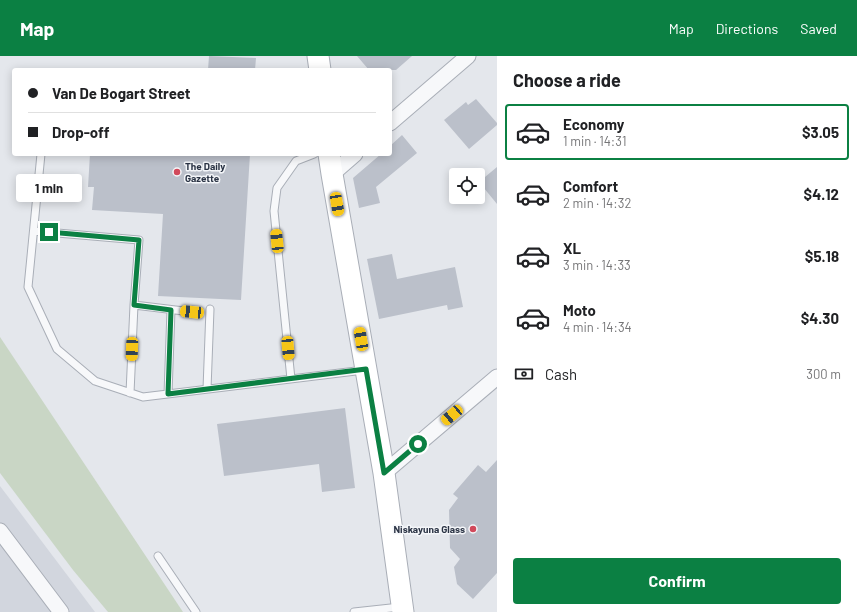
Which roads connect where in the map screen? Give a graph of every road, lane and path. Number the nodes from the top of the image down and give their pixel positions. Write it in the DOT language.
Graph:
graph roads {
  1 [pos="318,56"];
  2 [pos="468,56"];
  3 [pos="320,68"];
  4 [pos="392,121"];
  5 [pos="41,156"];
  6 [pos="309,156"];
  7 [pos="350,156"];
  8 [pos="330,164"];
  9 [pos="34,230"];
  10 [pos="134,305"];
  11 [pos="210,309"];
  12 [pos="171,310"];
  13 [pos="192,312"];
  14 [pos="366,369"];
  15 [pos="497,377"];
  16 [pos="290,379"];
  17 [pos="207,389"];
  18 [pos="130,393"];
  19 [pos="168,394"];
  20 [pos="384,473"];
  21 [pos="0,532"];
  22 [pos="158,556"];
  23 [pos="402,609"];
  24 [pos="61,612"];
  25 [pos="196,612"];
  26 [pos="354,612"];
  1 -- 3 [label="street"];
  2 -- 4 [label="street"];
  5 -- 9 [label="lane"];
  6 -- 16 [label="lane"];
  7 -- 8 [label="street"];
  8 -- 14 [label="street"];
  9 -- 10 [label="lane"];
  9 -- 18 [label="lane"];
  10 -- 12 [label="lane"];
  10 -- 18 [label="lane"];
  11 -- 17 [label="lane"];
  12 -- 13 [label="lane"];
  12 -- 19 [label="lane"];
  14 -- 16 [label="lane"];
  14 -- 20 [label="street"];
  15 -- 20 [label="street"];
  16 -- 17 [label="lane"];
  17 -- 19 [label="lane"];
  18 -- 19 [label="lane"];
  20 -- 23 [label="street"];
  21 -- 24 [label="street"];
  22 -- 25 [label="lane"];
  23 -- 26 [label="lane"];
}
